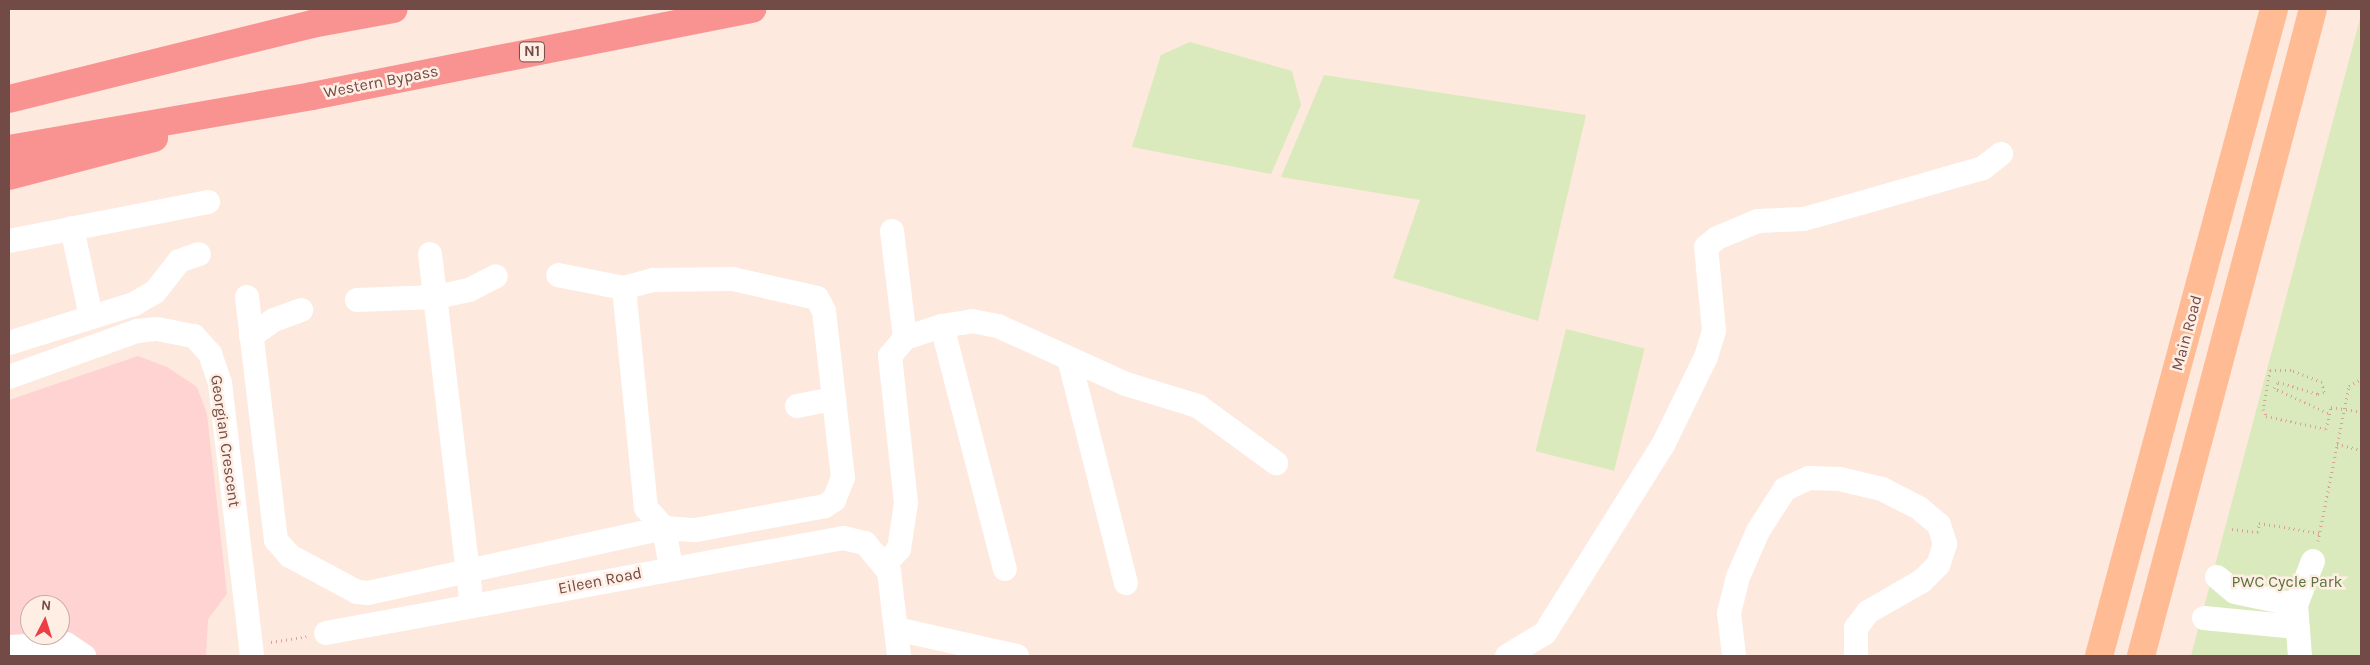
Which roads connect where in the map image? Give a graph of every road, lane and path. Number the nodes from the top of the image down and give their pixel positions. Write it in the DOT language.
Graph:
graph roads {
  1 [pos="394,9"];
  2 [pos="752,9"];
  3 [pos="2274,9"];
  4 [pos="2313,9"];
  5 [pos="312,24"];
  6 [pos="9,82"];
  7 [pos="312,96"];
  8 [pos="9,99"];
  9 [pos="9,148"];
  10 [pos="2001,154"];
  11 [pos="9,176"];
  12 [pos="208,202"];
  13 [pos="72,228"];
  14 [pos="892,231"];
  15 [pos="9,241"];
  16 [pos="200,254"];
  17 [pos="430,254"];
  18 [pos="558,275"];
  19 [pos="496,276"];
  20 [pos="624,288"];
  21 [pos="247,297"];
  22 [pos="436,297"];
  23 [pos="357,300"];
  24 [pos="301,310"];
  25 [pos="91,317"];
  26 [pos="942,326"];
  27 [pos="251,336"];
  28 [pos="905,338"];
  29 [pos="9,343"];
  30 [pos="1070,362"];
  31 [pos="9,376"];
  32 [pos="2361,379"];
  33 [pos="834,399"];
  34 [pos="797,406"];
  35 [pos="2345,409"];
  36 [pos="2361,412"];
  37 [pos="2328,413"];
  38 [pos="2337,444"];
  39 [pos="2361,450"];
  40 [pos="1276,464"];
  41 [pos="664,528"];
  42 [pos="2232,528"];
  43 [pos="2320,533"];
  44 [pos="878,558"];
  45 [pos="2313,561"];
  46 [pos="671,568"];
  47 [pos="1005,569"];
  48 [pos="467,570"];
  49 [pos="2217,577"];
  50 [pos="1126,583"];
  51 [pos="472,606"];
  52 [pos="2297,616"];
  53 [pos="2204,618"];
  54 [pos="896,629"];
  55 [pos="326,633"];
  56 [pos="9,647"];
  57 [pos="252,651"];
  58 [pos="84,656"];
  59 [pos="899,656"];
  60 [pos="1017,656"];
  61 [pos="1507,656"];
  62 [pos="1734,656"];
  63 [pos="1856,656"];
  64 [pos="2100,656"];
  65 [pos="2141,656"];
  66 [pos="2300,656"];
  1 -- 5 [label="highway"];
  2 -- 7 [label="highway, Western Bypass / N1"];
  3 -- 64 [label="main road, Main Road"];
  4 -- 65 [label="main road"];
  5 -- 6 [label="highway"];
  5 -- 8 [label="highway"];
  7 -- 9 [label="highway, Western Bypass / N1"];
  7 -- 11 [label="highway"];
  10 -- 61 [label="street"];
  12 -- 13 [label="street"];
  13 -- 15 [label="street"];
  13 -- 25 [label="street"];
  14 -- 28 [label="street"];
  16 -- 25 [label="street"];
  17 -- 22 [label="street"];
  18 -- 20 [label="street"];
  19 -- 22 [label="street"];
  20 -- 33 [label="street"];
  20 -- 41 [label="street"];
  21 -- 27 [label="street"];
  22 -- 23 [label="street"];
  22 -- 48 [label="street"];
  24 -- 27 [label="street"];
  25 -- 29 [label="street"];
  26 -- 28 [label="street"];
  26 -- 30 [label="street"];
  26 -- 47 [label="street"];
  27 -- 48 [label="street"];
  28 -- 44 [label="street"];
  30 -- 40 [label="street"];
  30 -- 50 [label="street"];
  31 -- 57 [label="street, Georgian Crescent"];
  32 -- 35 [label="path"];
  33 -- 34 [label="street"];
  33 -- 41 [label="street"];
  35 -- 36 [label="path"];
  35 -- 37 [label="path"];
  35 -- 38 [label="path"];
  37 -- 37 [label="path"];
  38 -- 39 [label="path"];
  38 -- 43 [label="path"];
  41 -- 46 [label="street"];
  41 -- 48 [label="street"];
  42 -- 43 [label="path"];
  43 -- 45 [label="path"];
  44 -- 46 [label="street, Eileen Road"];
  44 -- 54 [label="street"];
  45 -- 52 [label="street"];
  46 -- 51 [label="street, Eileen Road"];
  48 -- 51 [label="street"];
  49 -- 52 [label="street"];
  51 -- 55 [label="street, Eileen Road"];
  52 -- 53 [label="street"];
  52 -- 66 [label="street"];
  54 -- 59 [label="street"];
  54 -- 60 [label="street"];
  55 -- 57 [label="path"];
  56 -- 58 [label="street"];
  62 -- 63 [label="street"];
}
